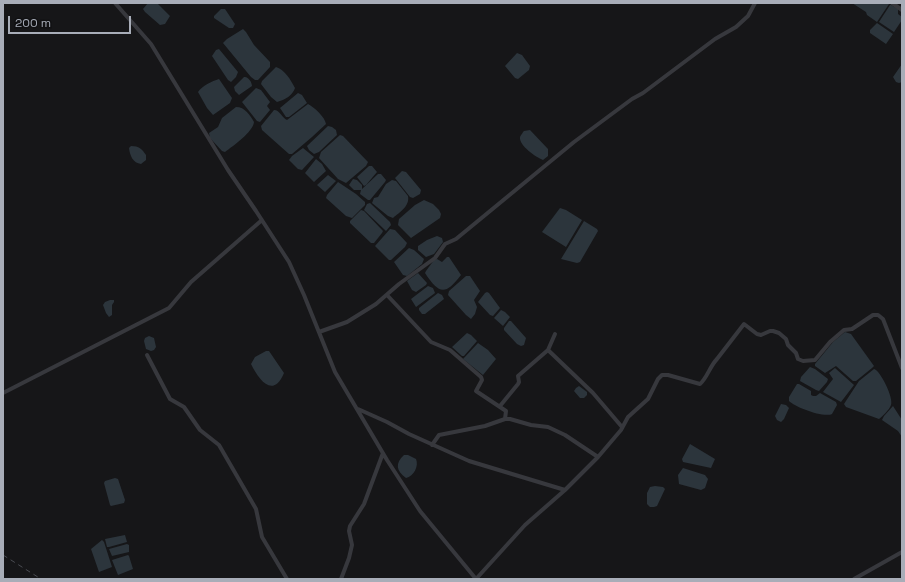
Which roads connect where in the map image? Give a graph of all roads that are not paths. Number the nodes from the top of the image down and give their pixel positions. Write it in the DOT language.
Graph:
graph roads {
  1 [pos="116,3"];
  2 [pos="755,3"];
  3 [pos="892,3"];
  4 [pos="902,10"];
  5 [pos="262,220"];
  6 [pos="387,295"];
  7 [pos="319,332"];
  8 [pos="555,334"];
  9 [pos="548,350"];
  10 [pos="147,355"];
  11 [pos="902,368"];
  12 [pos="3,393"];
  13 [pos="500,406"];
  14 [pos="357,408"];
  15 [pos="505,418"];
  16 [pos="622,427"];
  17 [pos="432,445"];
  18 [pos="383,453"];
  19 [pos="598,457"];
  20 [pos="565,490"];
  21 [pos="902,552"];
  22 [pos="287,579"];
  23 [pos="341,579"];
  24 [pos="476,579"];
  25 [pos="854,579"];
  1 -- 5 [label="street"];
  2 -- 6 [label="street"];
  3 -- 4 [label="street"];
  5 -- 7 [label="street"];
  5 -- 12 [label="street"];
  6 -- 7 [label="street"];
  6 -- 13 [label="street"];
  7 -- 14 [label="street"];
  8 -- 9 [label="street"];
  9 -- 13 [label="street"];
  9 -- 16 [label="street"];
  10 -- 22 [label="street"];
  11 -- 16 [label="street"];
  13 -- 15 [label="street"];
  14 -- 17 [label="street"];
  14 -- 18 [label="street"];
  15 -- 17 [label="street"];
  15 -- 19 [label="street"];
  16 -- 19 [label="street"];
  17 -- 20 [label="street"];
  18 -- 23 [label="street"];
  18 -- 24 [label="street"];
  19 -- 20 [label="street"];
  20 -- 24 [label="street"];
  21 -- 25 [label="street"];
}
